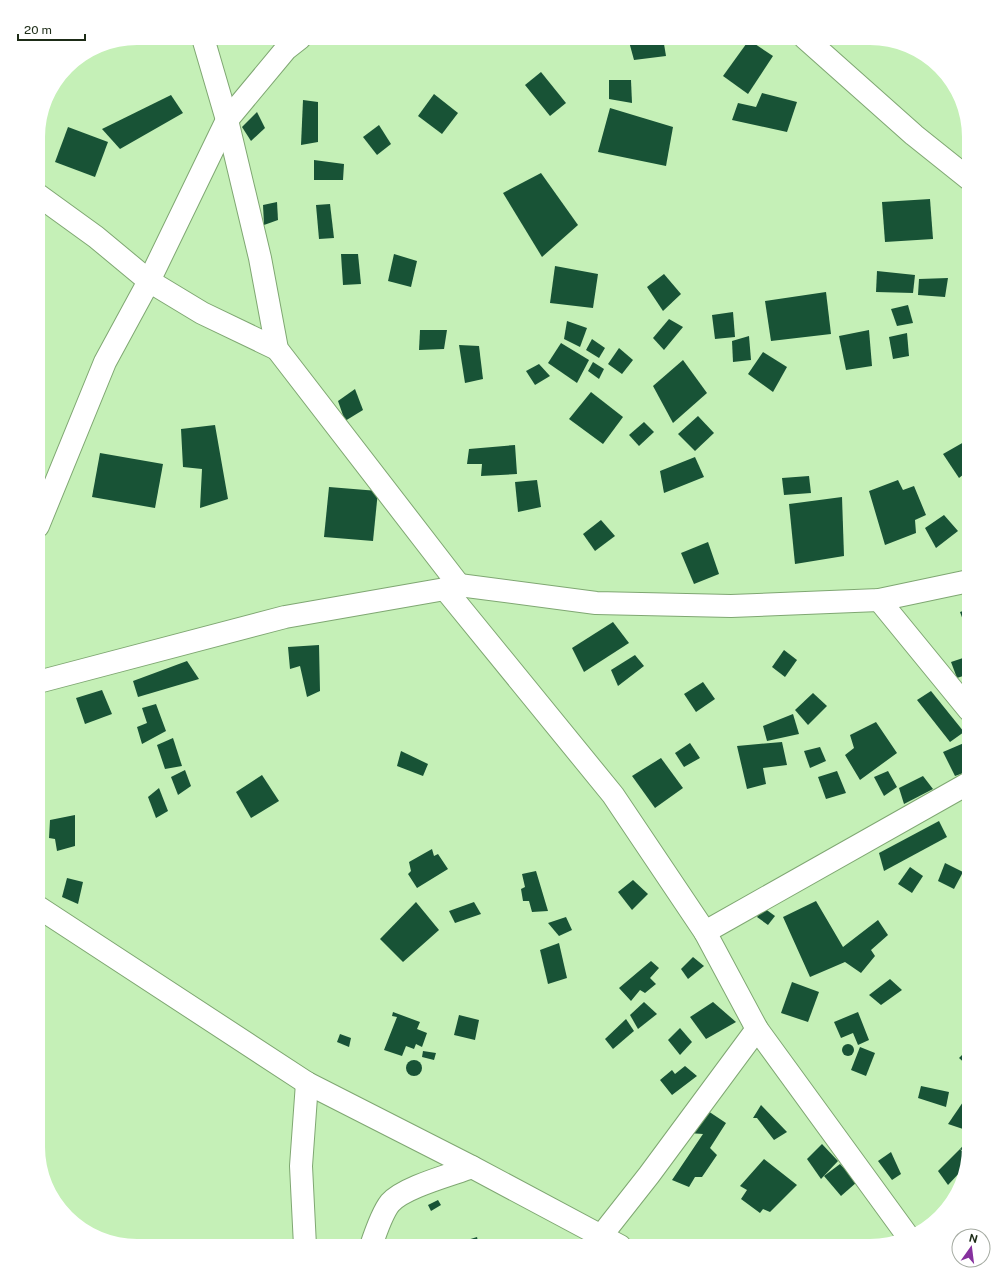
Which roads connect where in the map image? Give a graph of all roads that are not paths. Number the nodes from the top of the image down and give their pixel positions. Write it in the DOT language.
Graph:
graph roads {
  1 [pos="205,45"];
  2 [pos="291,45"];
  3 [pos="813,45"];
  4 [pos="227,120"];
  5 [pos="962,173"];
  6 [pos="45,200"];
  7 [pos="150,281"];
  8 [pos="277,349"];
  9 [pos="45,509"];
  10 [pos="962,582"];
  11 [pos="452,587"];
  12 [pos="879,600"];
  13 [pos="45,680"];
  14 [pos="962,701"];
  15 [pos="962,787"];
  16 [pos="45,912"];
  17 [pos="705,932"];
  18 [pos="758,1029"];
  19 [pos="307,1083"];
  20 [pos="472,1167"];
  21 [pos="905,1232"];
  22 [pos="305,1239"];
  23 [pos="373,1239"];
  24 [pos="606,1239"];
  25 [pos="611,1239"];
  1 -- 4 [label="street"];
  2 -- 4 [label="street"];
  3 -- 5 [label="street"];
  4 -- 7 [label="street"];
  4 -- 8 [label="street"];
  6 -- 7 [label="street"];
  7 -- 8 [label="street"];
  7 -- 9 [label="street"];
  8 -- 11 [label="street"];
  10 -- 12 [label="street"];
  11 -- 12 [label="street"];
  11 -- 13 [label="street"];
  11 -- 17 [label="street"];
  12 -- 14 [label="street"];
  15 -- 17 [label="street"];
  16 -- 19 [label="street"];
  17 -- 18 [label="street"];
  18 -- 21 [label="street"];
  18 -- 25 [label="street"];
  19 -- 20 [label="street"];
  19 -- 22 [label="street"];
  20 -- 23 [label="street"];
  20 -- 24 [label="street"];
}
